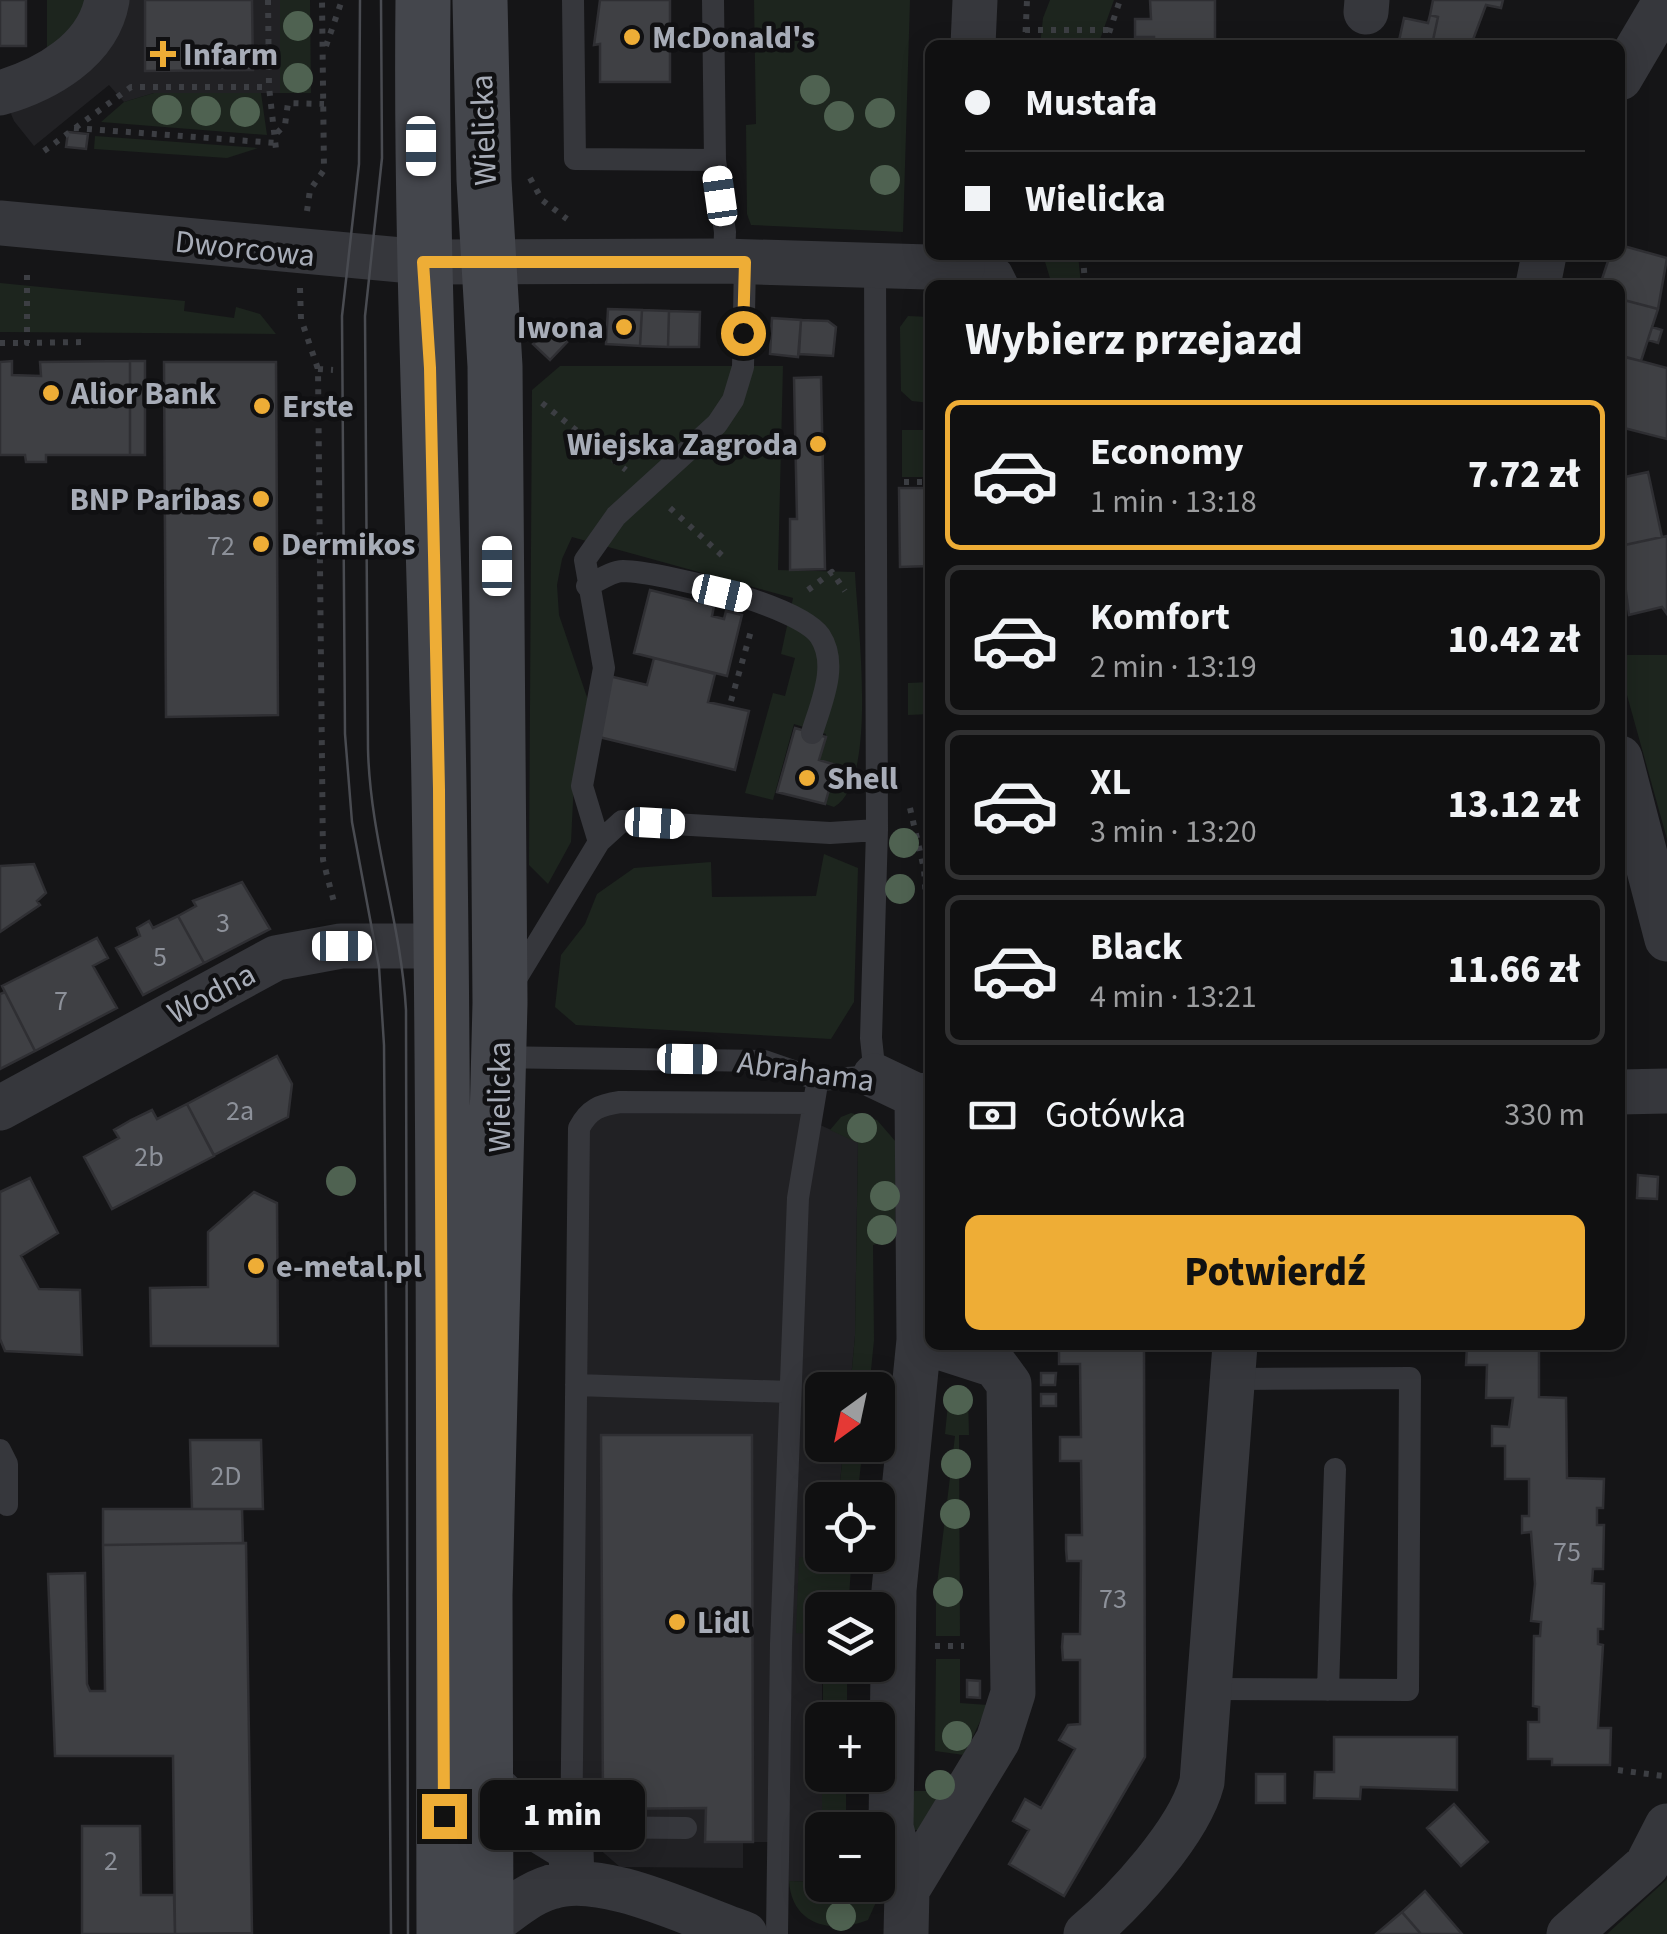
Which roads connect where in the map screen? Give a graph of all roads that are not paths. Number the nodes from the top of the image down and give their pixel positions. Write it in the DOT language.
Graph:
graph roads {
  1 [pos="107,0"];
  2 [pos="423,0"];
  3 [pos="480,0"];
  4 [pos="573,0"];
  5 [pos="712,0"];
  6 [pos="975,0"];
  7 [pos="1666,0"];
  8 [pos="973,40"];
  9 [pos="1625,70"];
  10 [pos="0,93"];
  11 [pos="715,160"];
  12 [pos="0,223"];
  13 [pos="490,261"];
  14 [pos="734,261"];
  15 [pos="962,261"];
  16 [pos="423,262"];
  17 [pos="875,268"];
  18 [pos="1006,280"];
  19 [pos="587,586"];
  20 [pos="812,733"];
  21 [pos="1625,777"];
  22 [pos="877,830"];
  23 [pos="600,842"];
  24 [pos="1667,939"];
  25 [pos="441,946"];
  26 [pos="500,1003"];
  27 [pos="499,1057"];
  28 [pos="875,1076"];
  29 [pos="816,1091"];
  30 [pos="1667,1091"];
  31 [pos="1625,1092"];
  32 [pos="924,1096"];
  33 [pos="0,1108"];
  34 [pos="925,1178"];
  35 [pos="926,1350"];
  36 [pos="950,1350"];
  37 [pos="1235,1362"];
  38 [pos="576,1385"];
  39 [pos="790,1392"];
  40 [pos="0,1450"];
  41 [pos="1335,1468"];
  42 [pos="7,1504"];
  43 [pos="1211,1689"];
  44 [pos="1328,1690"];
  45 [pos="485,1778"];
  46 [pos="1667,1826"];
  47 [pos="686,1828"];
  48 [pos="572,1853"];
  49 [pos="906,1912"];
  50 [pos="472,1932"];
  51 [pos="745,1934"];
  52 [pos="777,1934"];
  53 [pos="1086,1934"];
  54 [pos="1569,1934"];
  1 -- 10 [label="street"];
  2 -- 16 [label="main road, Wielicka"];
  3 -- 13 [label="main road, Wielicka"];
  4 -- 11 [label="lane"];
  5 -- 11 [label="lane"];
  6 -- 8 [label="street"];
  7 -- 9 [label="street"];
  11 -- 14 [label="lane"];
  12 -- 16 [label="street, Dworcowa"];
  13 -- 14 [label="street"];
  13 -- 16 [label="street, Dworcowa"];
  13 -- 26 [label="main road, Wielicka"];
  14 -- 17 [label="street"];
  14 -- 19 [label="lane"];
  15 -- 17 [label="street"];
  15 -- 18 [label="lane"];
  16 -- 25 [label="main road, Wielicka"];
  17 -- 22 [label="lane"];
  19 -- 20 [label="lane"];
  19 -- 23 [label="lane"];
  21 -- 24 [label="street"];
  22 -- 23 [label="lane"];
  22 -- 28 [label="lane"];
  23 -- 26 [label="lane"];
  25 -- 33 [label="street, Wodna"];
  25 -- 50 [label="main road, Wielicka"];
  26 -- 27 [label="main road, Wielicka"];
  27 -- 29 [label="lane, Abrahama"];
  27 -- 45 [label="main road, Wielicka"];
  28 -- 29 [label="lane, Abrahama"];
  28 -- 32 [label="street, Abrahama"];
  29 -- 38 [label="lane"];
  29 -- 39 [label="lane"];
  30 -- 31 [label="street"];
  32 -- 34 [label="street"];
  35 -- 49 [label="street"];
  36 -- 49 [label="street"];
  37 -- 43 [label="street"];
  37 -- 44 [label="lane"];
  38 -- 39 [label="lane"];
  38 -- 48 [label="lane"];
  39 -- 52 [label="lane"];
  40 -- 42 [label="lane"];
  41 -- 44 [label="lane"];
  43 -- 44 [label="lane"];
  43 -- 53 [label="street"];
  45 -- 48 [label="street"];
  45 -- 50 [label="main road, Wielicka"];
  46 -- 54 [label="street"];
  47 -- 48 [label="lane"];
  48 -- 50 [label="street"];
  48 -- 51 [label="street"];
}
